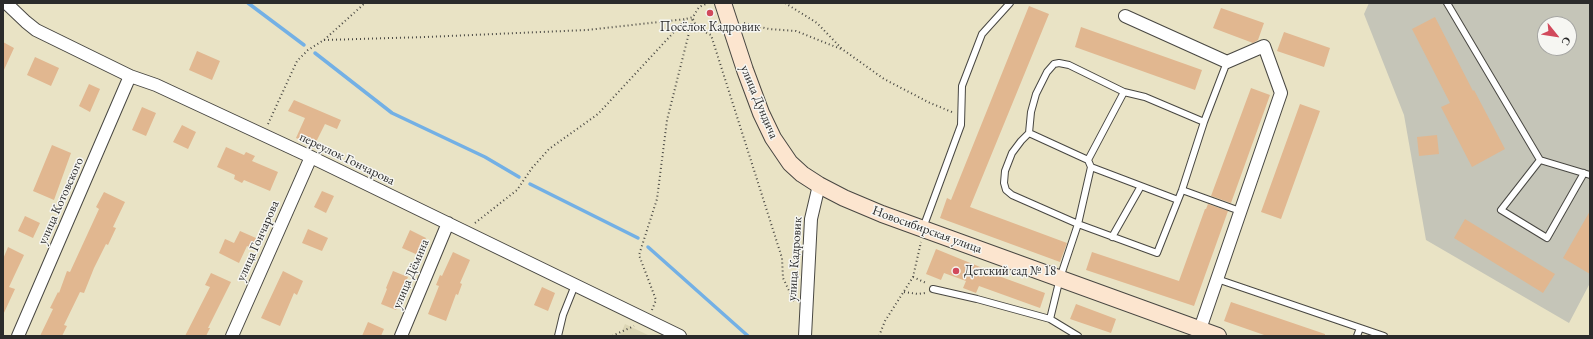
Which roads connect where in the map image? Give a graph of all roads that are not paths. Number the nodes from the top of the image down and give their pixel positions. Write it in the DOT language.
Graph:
graph roads {
  1 [pos="6,3"];
  2 [pos="723,3"];
  3 [pos="1010,3"];
  4 [pos="1447,3"];
  5 [pos="3,6"];
  6 [pos="1125,16"];
  7 [pos="1227,62"];
  8 [pos="130,76"];
  9 [pos="1124,92"];
  10 [pos="1204,122"];
  11 [pos="1030,132"];
  12 [pos="311,157"];
  13 [pos="1088,160"];
  14 [pos="1540,160"];
  15 [pos="1091,167"];
  16 [pos="1587,174"];
  17 [pos="819,185"];
  18 [pos="1141,186"];
  19 [pos="1182,190"];
  20 [pos="1178,200"];
  21 [pos="1240,211"];
  22 [pos="448,223"];
  23 [pos="1078,224"];
  24 [pos="923,229"];
  25 [pos="1112,237"];
  26 [pos="1060,278"];
  27 [pos="1217,278"];
  28 [pos="575,285"];
  29 [pos="933,289"];
  30 [pos="1050,319"];
  31 [pos="1360,328"];
  32 [pos="1198,332"];
  33 [pos="18,336"];
  34 [pos="232,336"];
  35 [pos="401,336"];
  36 [pos="558,336"];
  37 [pos="680,336"];
  38 [pos="804,336"];
  39 [pos="1078,336"];
  40 [pos="1218,336"];
  41 [pos="1357,336"];
  42 [pos="1384,336"];
  1 -- 5 [label="street"];
  1 -- 8 [label="street, переулок Гончарова"];
  2 -- 17 [label="main road, улица Дундича"];
  3 -- 24 [label="lane"];
  4 -- 14 [label="lane"];
  6 -- 7 [label="street"];
  7 -- 10 [label="lane"];
  7 -- 21 [label="street"];
  8 -- 12 [label="street, переулок Гончарова"];
  8 -- 33 [label="street, улица Котовского"];
  9 -- 10 [label="lane"];
  9 -- 11 [label="lane"];
  9 -- 13 [label="lane"];
  10 -- 19 [label="lane"];
  11 -- 13 [label="lane"];
  11 -- 23 [label="lane"];
  12 -- 22 [label="street, переулок Гончарова"];
  12 -- 34 [label="street, улица Гончарова"];
  13 -- 15 [label="lane"];
  14 -- 16 [label="lane"];
  14 -- 16 [label="lane"];
  15 -- 18 [label="lane"];
  15 -- 23 [label="lane"];
  17 -- 24 [label="main road, Новосибирская улица"];
  17 -- 38 [label="street, улица Кадровик"];
  18 -- 20 [label="lane"];
  18 -- 25 [label="lane"];
  19 -- 20 [label="lane"];
  19 -- 21 [label="lane"];
  20 -- 25 [label="lane"];
  21 -- 27 [label="street"];
  22 -- 28 [label="street, переулок Гончарова"];
  22 -- 35 [label="street, улица Дёмина"];
  23 -- 25 [label="lane"];
  23 -- 26 [label="lane"];
  24 -- 26 [label="main road, Новосибирская улица"];
  26 -- 30 [label="lane"];
  26 -- 32 [label="main road, Новосибирская улица"];
  27 -- 31 [label="lane"];
  27 -- 32 [label="street"];
  28 -- 36 [label="lane"];
  28 -- 37 [label="street, переулок Гончарова"];
  29 -- 30 [label="lane"];
  30 -- 39 [label="lane"];
  31 -- 41 [label="lane"];
  31 -- 42 [label="lane"];
  32 -- 40 [label="main road, Новосибирская улица"];
}
